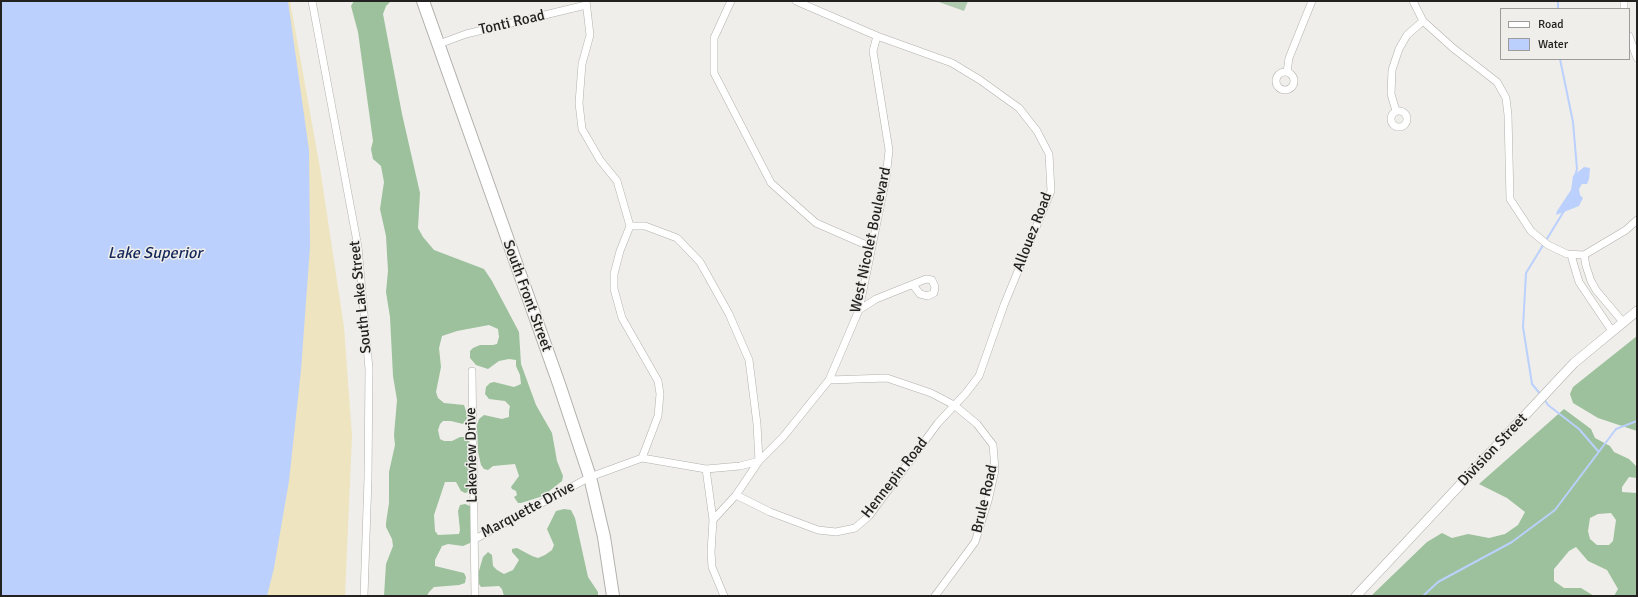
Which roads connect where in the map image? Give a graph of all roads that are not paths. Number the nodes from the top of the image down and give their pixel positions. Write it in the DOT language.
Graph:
graph roads {
  1 [pos="312,1"];
  2 [pos="423,1"];
  3 [pos="731,1"];
  4 [pos="796,1"];
  5 [pos="1312,1"];
  6 [pos="1413,1"];
  7 [pos="586,3"];
  8 [pos="1423,21"];
  9 [pos="877,36"];
  10 [pos="1630,39"];
  11 [pos="439,44"];
  12 [pos="1637,58"];
  13 [pos="1287,72"];
  14 [pos="1396,111"];
  15 [pos="1637,220"];
  16 [pos="630,226"];
  17 [pos="871,246"];
  18 [pos="1571,255"];
  19 [pos="1584,255"];
  20 [pos="913,285"];
  21 [pos="859,310"];
  22 [pos="1637,311"];
  23 [pos="1623,322"];
  24 [pos="1612,331"];
  25 [pos="472,371"];
  26 [pos="829,380"];
  27 [pos="954,405"];
  28 [pos="642,458"];
  29 [pos="759,461"];
  30 [pos="706,469"];
  31 [pos="590,477"];
  32 [pos="736,495"];
  33 [pos="713,520"];
  34 [pos="475,539"];
  35 [pos="364,596"];
  36 [pos="474,596"];
  37 [pos="613,596"];
  38 [pos="724,596"];
  39 [pos="935,596"];
  40 [pos="1356,596"];
  1 -- 35 [label="street, South Lake Street"];
  2 -- 11 [label="highway, South Front Street"];
  3 -- 17 [label="street"];
  4 -- 9 [label="street, Allouez Road"];
  5 -- 13 [label="street"];
  6 -- 8 [label="street"];
  7 -- 11 [label="street, Tonti Road"];
  7 -- 16 [label="street"];
  8 -- 14 [label="street"];
  8 -- 18 [label="street"];
  9 -- 17 [label="street, West Nicolet Boulevard"];
  9 -- 27 [label="street, Allouez Road"];
  10 -- 12 [label="street"];
  11 -- 31 [label="highway, South Front Street"];
  15 -- 19 [label="street"];
  16 -- 28 [label="street"];
  16 -- 29 [label="street"];
  17 -- 21 [label="street, West Nicolet Boulevard"];
  18 -- 19 [label="street"];
  18 -- 24 [label="street"];
  19 -- 23 [label="street"];
  20 -- 21 [label="street"];
  21 -- 26 [label="street, West Nicolet Boulevard"];
  22 -- 23 [label="street, Division Street"];
  23 -- 24 [label="street, Division Street"];
  24 -- 40 [label="street, Division Street"];
  25 -- 34 [label="street, Lakeview Drive"];
  26 -- 27 [label="street, Brule Road"];
  26 -- 29 [label="street, West Nicolet Boulevard"];
  27 -- 32 [label="street, Hennepin Road"];
  27 -- 39 [label="street, Brule Road"];
  28 -- 30 [label="street"];
  28 -- 31 [label="street, Marquette Drive"];
  29 -- 30 [label="street"];
  29 -- 32 [label="street, West Nicolet Boulevard"];
  30 -- 33 [label="street"];
  31 -- 34 [label="street, Marquette Drive"];
  31 -- 37 [label="highway, South Front Street"];
  32 -- 33 [label="street, West Nicolet Boulevard"];
  33 -- 38 [label="street"];
  34 -- 36 [label="street, Marquette Drive"];
}
